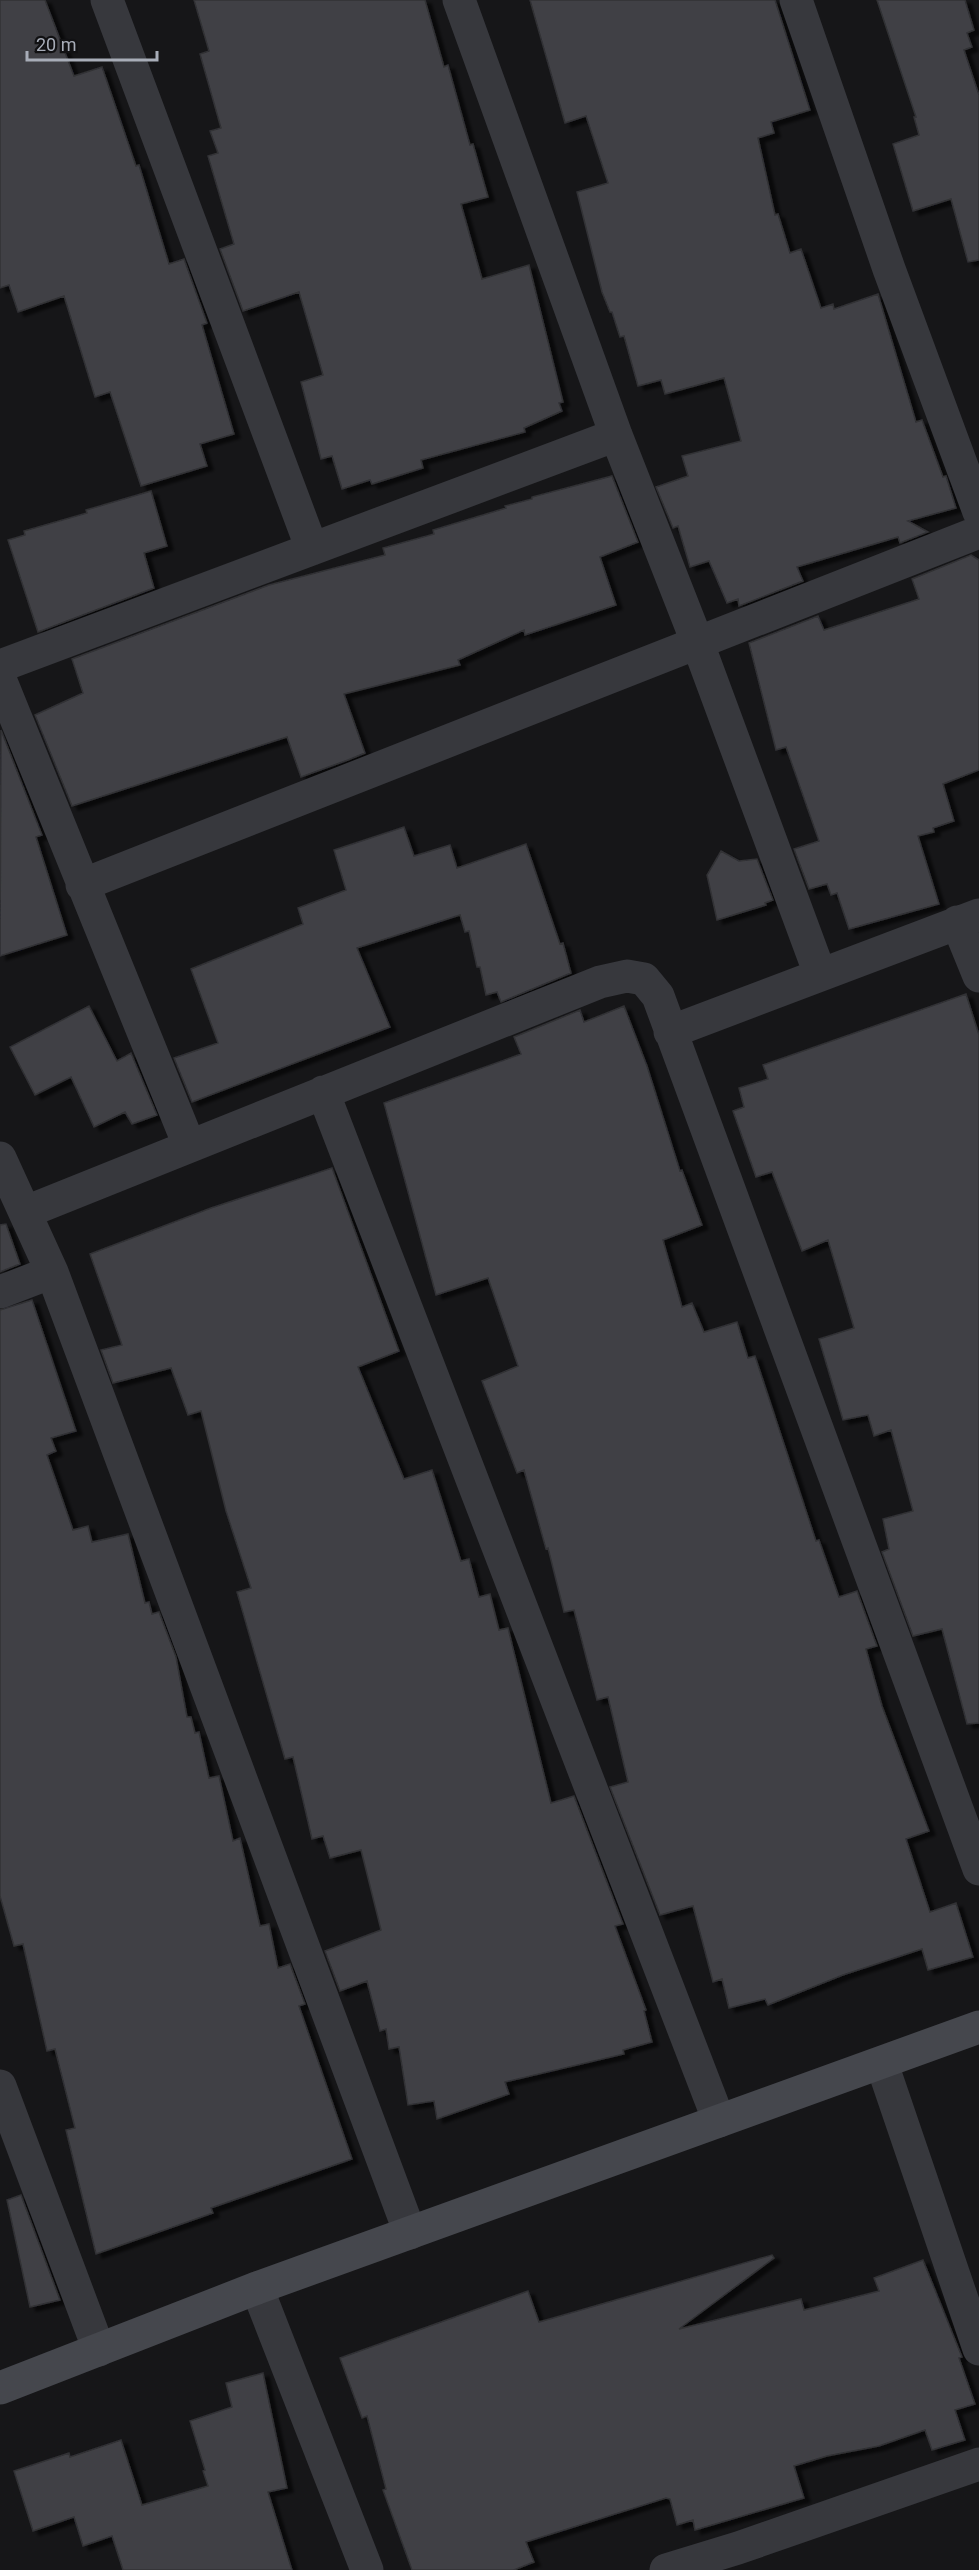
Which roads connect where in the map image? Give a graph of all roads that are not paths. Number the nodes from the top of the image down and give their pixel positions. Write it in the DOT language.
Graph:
graph roads {
  1 [pos="107,0"];
  2 [pos="459,0"];
  3 [pos="796,0"];
  4 [pos="616,435"];
  5 [pos="979,512"];
  6 [pos="979,532"];
  7 [pos="312,549"];
  8 [pos="698,644"];
  9 [pos="0,666"];
  10 [pos="0,679"];
  11 [pos="82,885"];
  12 [pos="968,919"];
  13 [pos="820,974"];
  14 [pos="979,976"];
  15 [pos="670,1032"];
  16 [pos="323,1092"];
  17 [pos="189,1145"];
  18 [pos="0,1158"];
  19 [pos="26,1212"];
  20 [pos="52,1272"];
  21 [pos="0,1292"];
  22 [pos="979,1869"];
  23 [pos="979,2027"];
  24 [pos="882,2064"];
  25 [pos="0,2086"];
  26 [pos="719,2121"];
  27 [pos="411,2233"];
  28 [pos="257,2288"];
  29 [pos="979,2349"];
  30 [pos="99,2350"];
  31 [pos="0,2388"];
  32 [pos="979,2464"];
  33 [pos="742,2559"];
  34 [pos="367,2570"];
  35 [pos="666,2570"];
  1 -- 7 [label="street"];
  2 -- 4 [label="street"];
  3 -- 5 [label="street"];
  4 -- 7 [label="street"];
  4 -- 8 [label="street"];
  6 -- 8 [label="street"];
  7 -- 9 [label="street"];
  8 -- 11 [label="street"];
  8 -- 13 [label="street"];
  10 -- 11 [label="street"];
  11 -- 17 [label="street"];
  12 -- 13 [label="street"];
  12 -- 14 [label="street"];
  13 -- 15 [label="street"];
  15 -- 16 [label="street"];
  15 -- 22 [label="street"];
  16 -- 17 [label="street"];
  16 -- 26 [label="street"];
  17 -- 19 [label="street"];
  18 -- 19 [label="street"];
  19 -- 20 [label="street"];
  20 -- 21 [label="street"];
  20 -- 27 [label="street"];
  23 -- 24 [label="street"];
  24 -- 26 [label="street"];
  24 -- 29 [label="street"];
  25 -- 30 [label="street"];
  26 -- 27 [label="street"];
  27 -- 28 [label="street"];
  28 -- 30 [label="street"];
  28 -- 34 [label="street"];
  30 -- 31 [label="street"];
  32 -- 33 [label="street"];
  33 -- 35 [label="street"];
}
